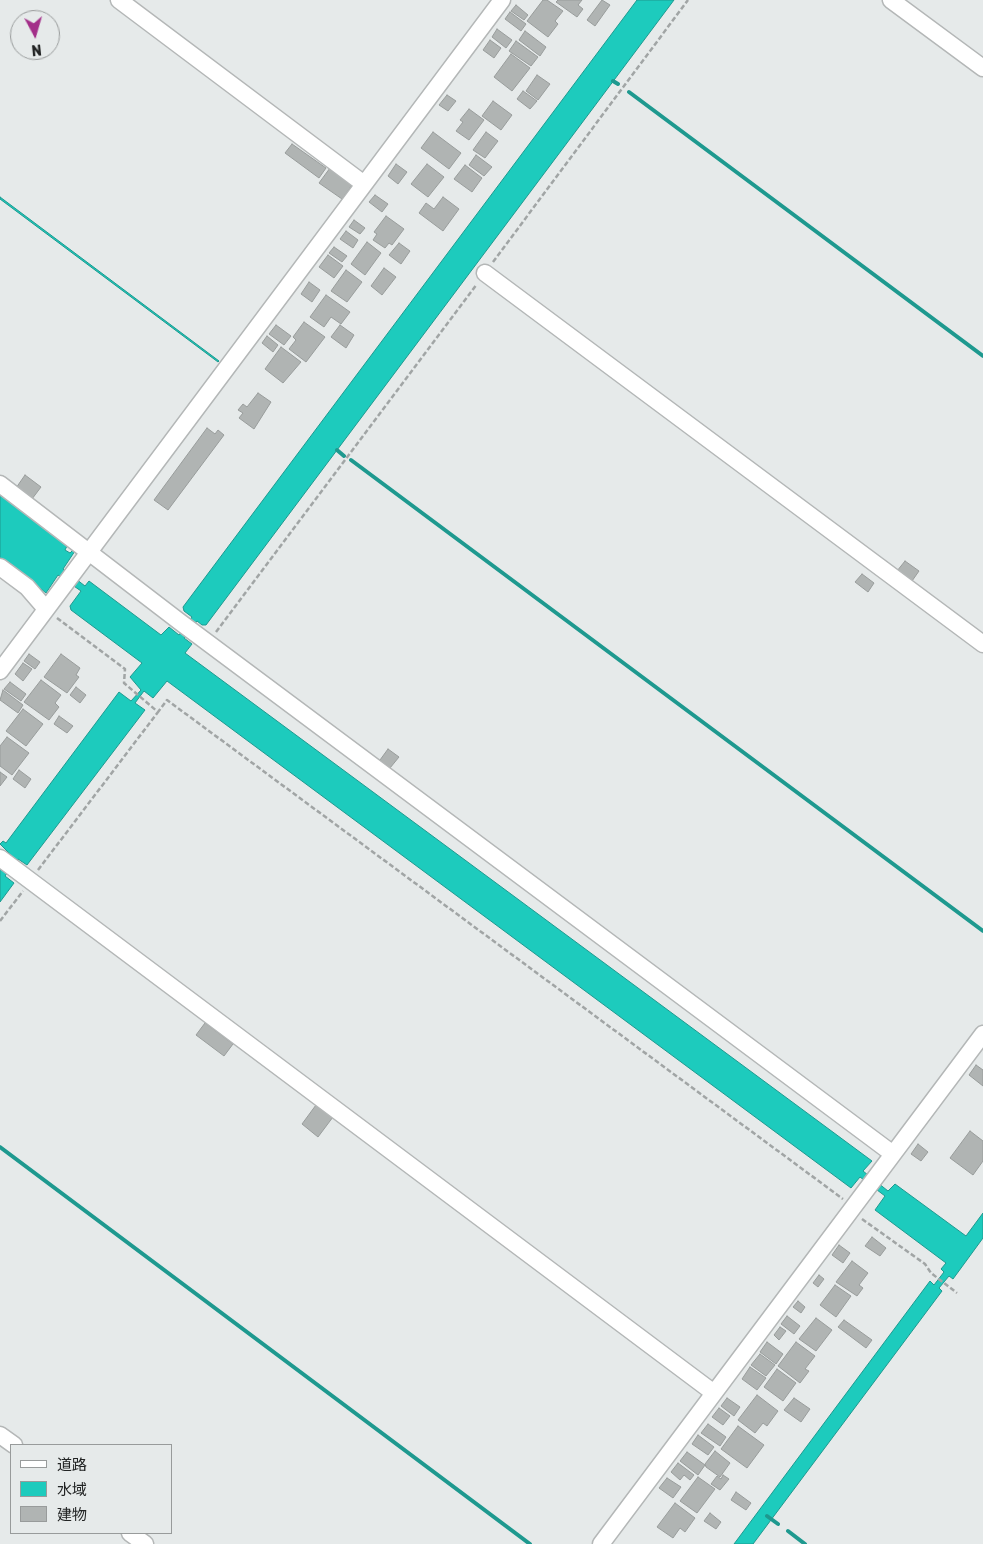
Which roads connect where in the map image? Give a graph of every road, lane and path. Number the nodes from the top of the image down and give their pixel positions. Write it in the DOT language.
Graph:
graph roads {
  1 [pos="119,0"];
  2 [pos="502,0"];
  3 [pos="688,0"];
  4 [pos="892,0"];
  5 [pos="983,68"];
  6 [pos="364,184"];
  7 [pos="485,273"];
  8 [pos="0,484"];
  9 [pos="90,551"];
  10 [pos="0,566"];
  11 [pos="46,609"];
  12 [pos="202,638"];
  13 [pos="983,644"];
  14 [pos="0,670"];
  15 [pos="158,712"];
  16 [pos="6,863"];
  17 [pos="29,882"];
  18 [pos="0,921"];
  19 [pos="983,1034"];
  20 [pos="893,1154"];
  21 [pos="853,1207"];
  22 [pos="957,1293"];
  23 [pos="714,1393"];
  24 [pos="0,1435"];
  25 [pos="13,1444"];
  26 [pos="131,1534"];
  27 [pos="146,1544"];
  28 [pos="601,1544"];
  1 -- 6 [label="street"];
  2 -- 6 [label="street"];
  3 -- 7 [label="path"];
  4 -- 5 [label="street"];
  6 -- 9 [label="street"];
  7 -- 12 [label="path"];
  7 -- 13 [label="street"];
  8 -- 9 [label="street"];
  9 -- 11 [label="street"];
  9 -- 12 [label="street"];
  10 -- 11 [label="street"];
  11 -- 14 [label="street"];
  11 -- 15 [label="path"];
  12 -- 20 [label="street"];
  15 -- 17 [label="path"];
  15 -- 21 [label="path"];
  16 -- 17 [label="street"];
  17 -- 18 [label="path"];
  17 -- 23 [label="street"];
  19 -- 20 [label="street"];
  20 -- 21 [label="street"];
  21 -- 22 [label="path"];
  21 -- 23 [label="street"];
  23 -- 28 [label="street"];
  24 -- 25 [label="street"];
  26 -- 27 [label="street"];
}
